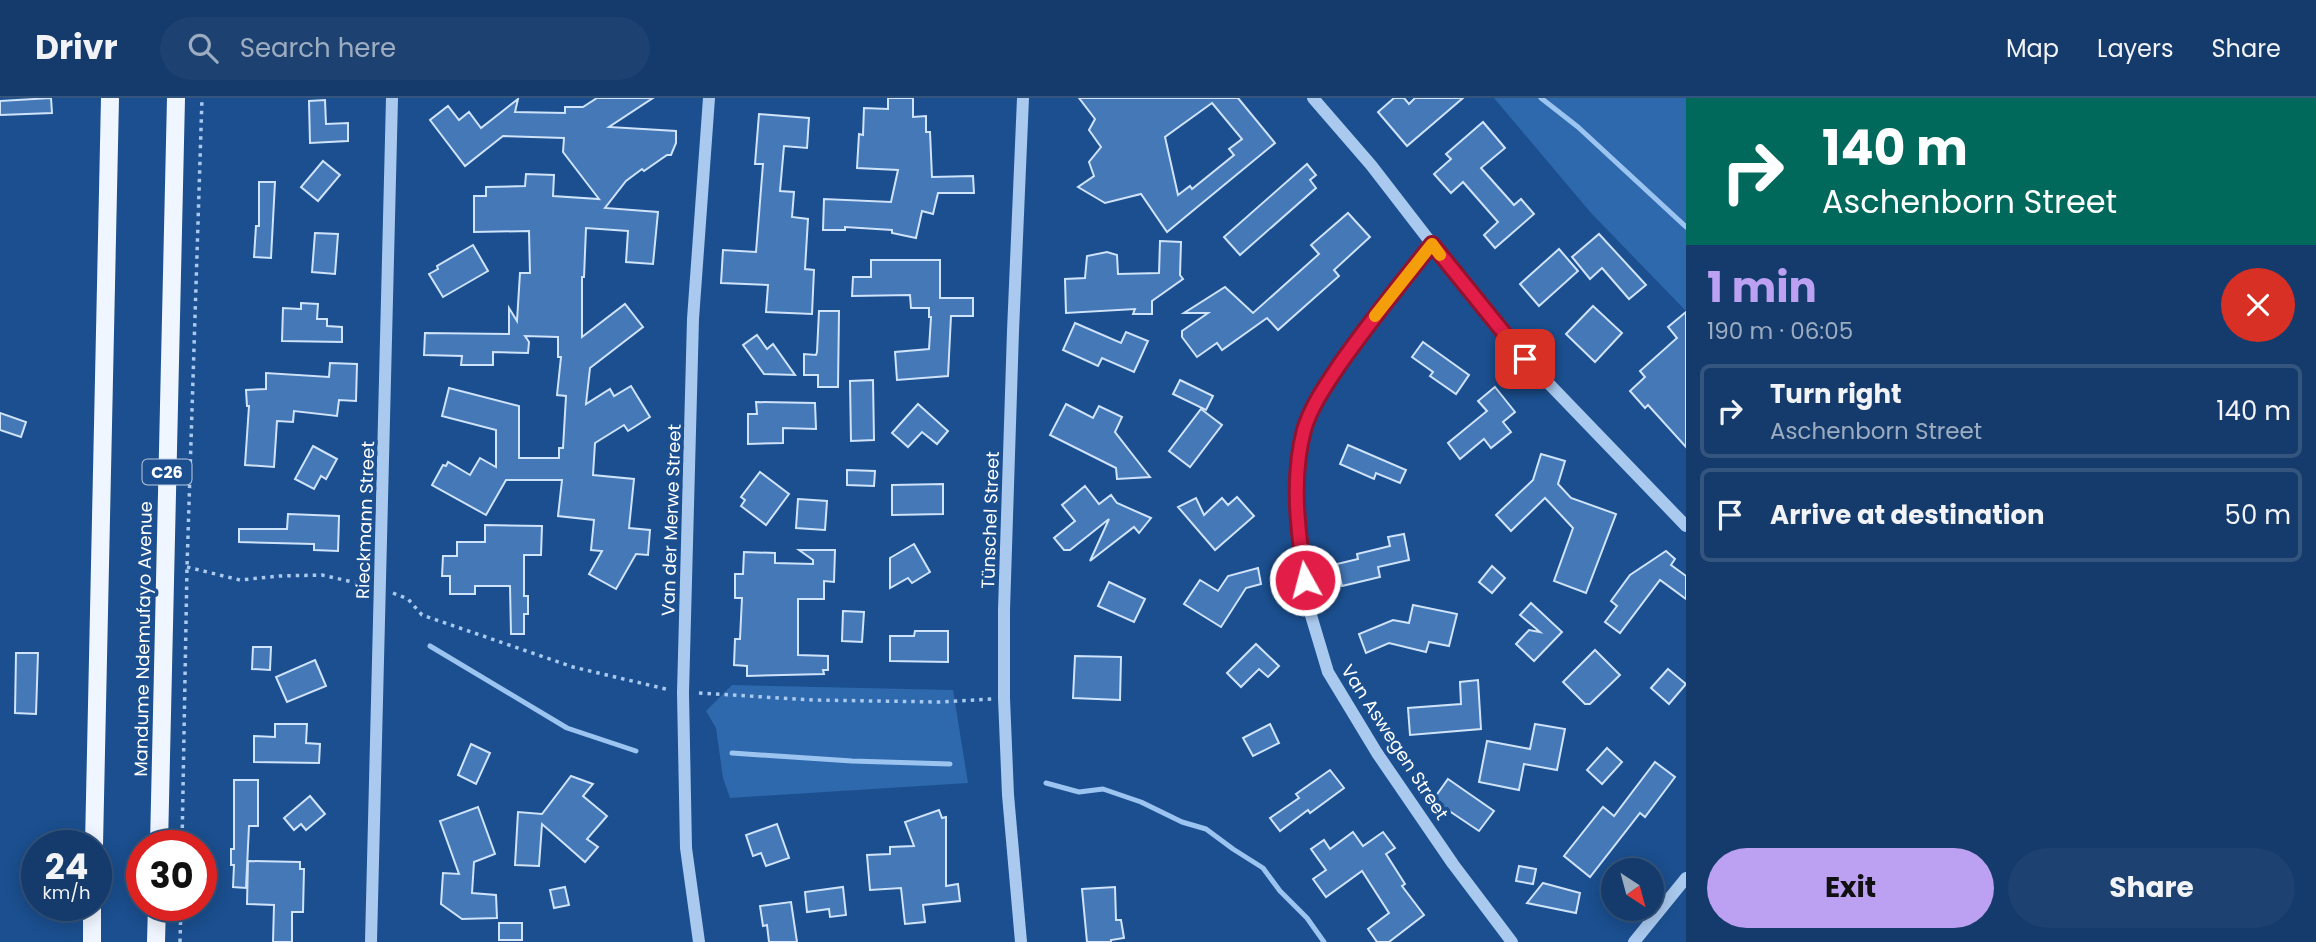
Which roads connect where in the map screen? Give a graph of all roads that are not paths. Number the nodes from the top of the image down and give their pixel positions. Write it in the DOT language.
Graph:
graph roads {
  1 [pos="110,98"];
  2 [pos="176,98"];
  3 [pos="392,98"];
  4 [pos="709,98"];
  5 [pos="1023,98"];
  6 [pos="1313,98"];
  7 [pos="1432,244"];
  8 [pos="1686,526"];
  9 [pos="94,830"];
  10 [pos="159,830"];
  11 [pos="1686,878"];
  12 [pos="93,921"];
  13 [pos="157,921"];
  14 [pos="92,942"];
  15 [pos="156,942"];
  16 [pos="371,942"];
  17 [pos="699,942"];
  18 [pos="1021,942"];
  19 [pos="1512,942"];
  20 [pos="1634,942"];
  1 -- 9 [label="main road"];
  2 -- 10 [label="main road, Mandume Ndemufayo Avenue / C26"];
  3 -- 16 [label="street, Rieckmann Street"];
  4 -- 17 [label="street, Van der Merwe Street"];
  5 -- 18 [label="street, Tünschel Street"];
  6 -- 7 [label="street"];
  7 -- 8 [label="street"];
  7 -- 19 [label="street, Van Aswegen Street"];
  11 -- 20 [label="street"];
  12 -- 14 [label="main road"];
  13 -- 15 [label="main road"];
}
